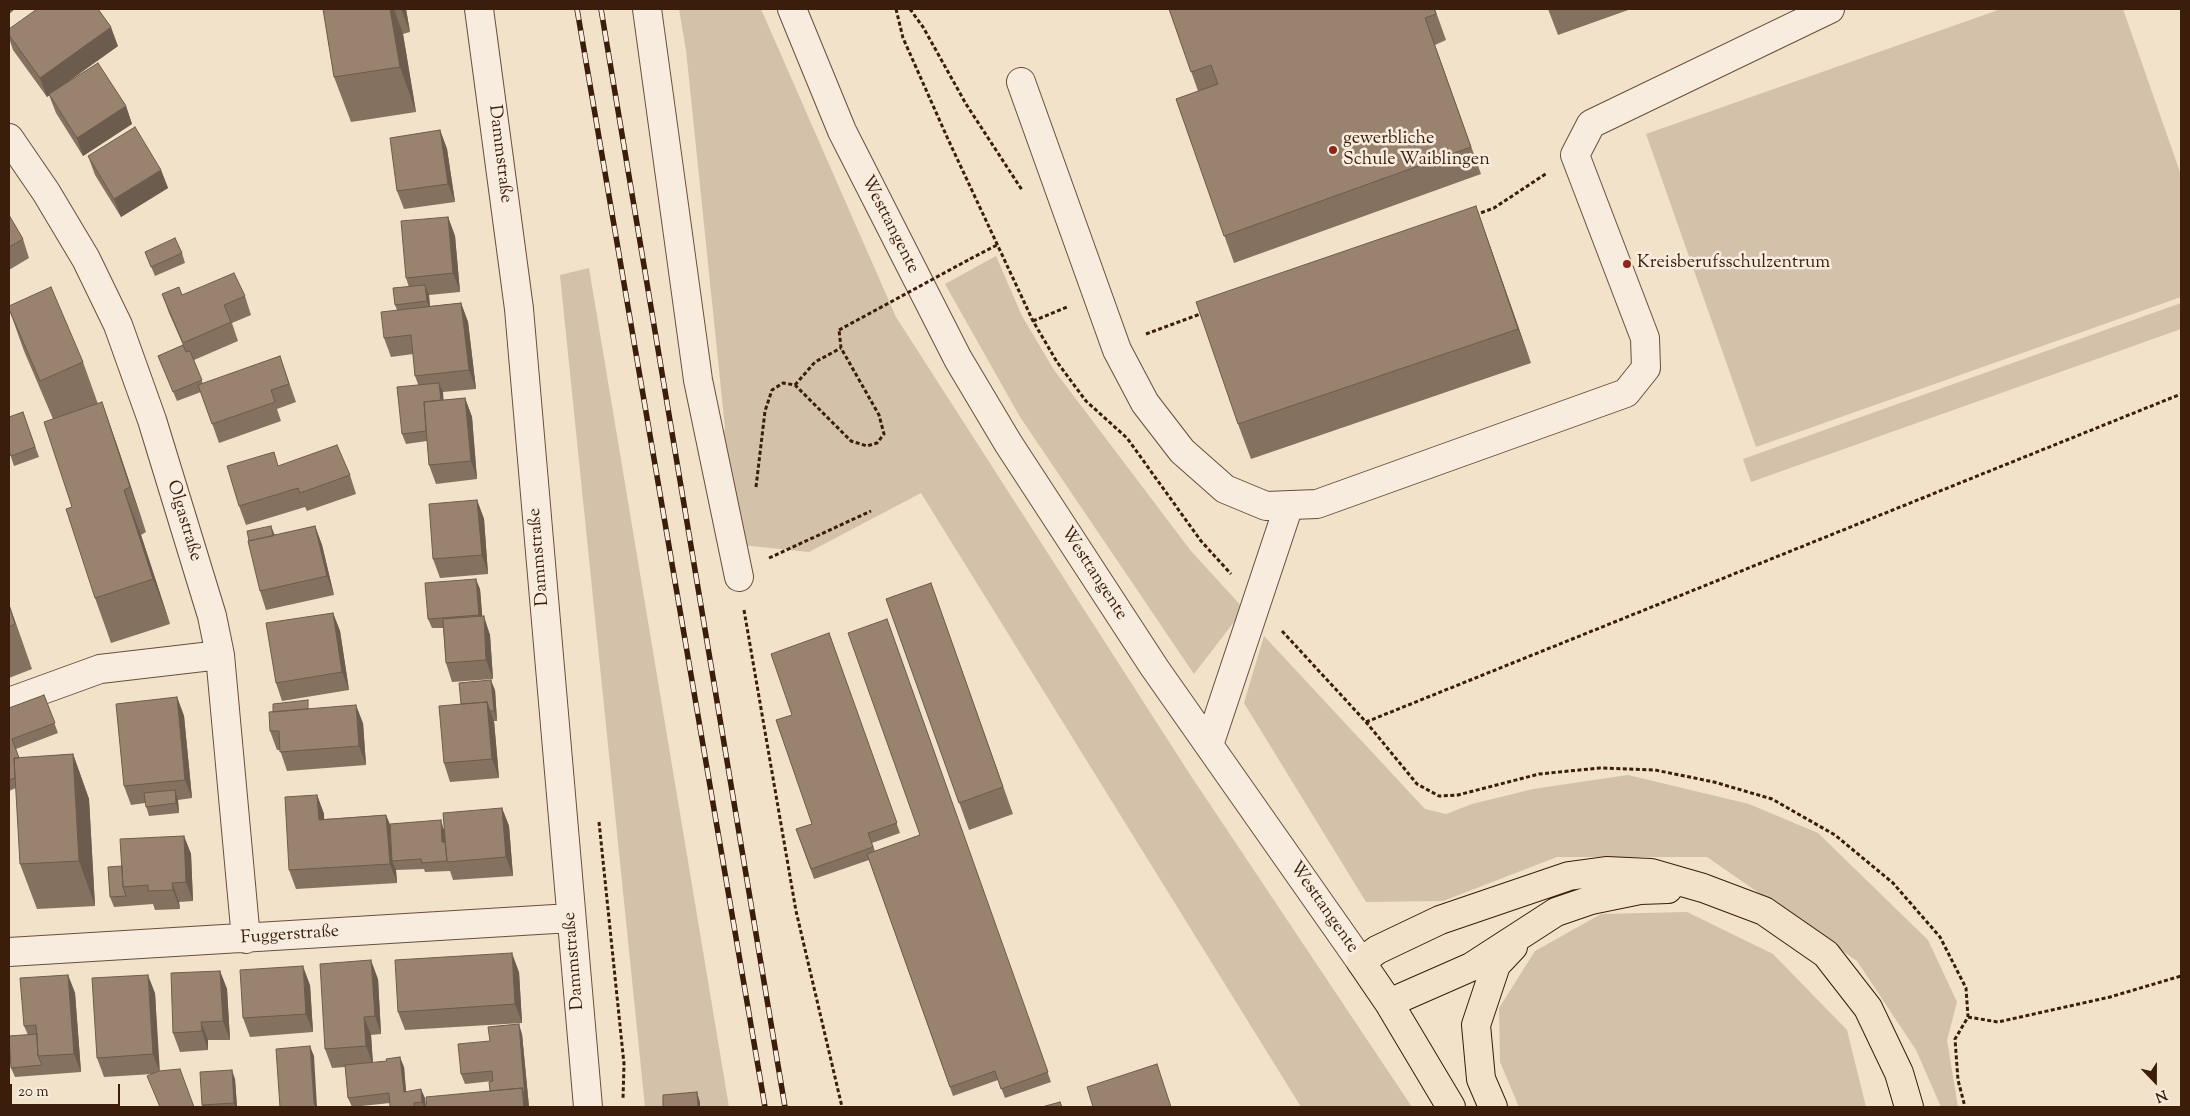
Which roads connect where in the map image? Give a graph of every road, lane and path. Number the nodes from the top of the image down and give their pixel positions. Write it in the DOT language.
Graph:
graph roads {
  1 [pos="479,9"];
  2 [pos="647,9"];
  3 [pos="792,9"];
  4 [pos="896,9"];
  5 [pos="910,9"];
  6 [pos="1830,9"];
  7 [pos="1020,82"];
  8 [pos="9,138"];
  9 [pos="1575,155"];
  10 [pos="1024,192"];
  11 [pos="1466,218"];
  12 [pos="997,245"];
  13 [pos="1073,305"];
  14 [pos="1206,312"];
  15 [pos="1033,321"];
  16 [pos="1159,329"];
  17 [pos="841,348"];
  18 [pos="795,385"];
  19 [pos="2181,394"];
  20 [pos="1126,431"];
  21 [pos="1126,438"];
  22 [pos="754,497"];
  23 [pos="1289,505"];
  24 [pos="871,511"];
  25 [pos="739,577"];
  26 [pos="1257,603"];
  27 [pos="220,655"];
  28 [pos="9,702"];
  29 [pos="1366,722"];
  30 [pos="1208,745"];
  31 [pos="1703,888"];
  32 [pos="571,918"];
  33 [pos="1529,930"];
  34 [pos="246,939"];
  35 [pos="9,952"];
  36 [pos="1361,962"];
  37 [pos="2181,976"];
  38 [pos="1389,1003"];
  39 [pos="1968,1017"];
  40 [pos="588,1107"];
  41 [pos="842,1107"];
  42 [pos="1451,1107"];
  43 [pos="1493,1107"];
  44 [pos="1909,1107"];
  45 [pos="1965,1107"];
  1 -- 32 [label="street, Dammstraße"];
  2 -- 25 [label="street"];
  3 -- 30 [label="street, Westtangente"];
  4 -- 12 [label="path"];
  5 -- 10 [label="path"];
  6 -- 9 [label="street"];
  7 -- 23 [label="street"];
  8 -- 27 [label="street, Olgastraße"];
  9 -- 11 [label="path"];
  9 -- 23 [label="street"];
  12 -- 15 [label="path"];
  12 -- 17 [label="path, bridge"];
  13 -- 15 [label="path"];
  14 -- 16 [label="path"];
  15 -- 21 [label="path"];
  17 -- 18 [label="path"];
  17 -- 18 [label="path"];
  18 -- 22 [label="path"];
  19 -- 29 [label="path"];
  20 -- 21 [label="path"];
  21 -- 26 [label="path"];
  23 -- 26 [label="street"];
  24 -- 25 [label="path"];
  25 -- 41 [label="path"];
  26 -- 29 [label="path"];
  26 -- 30 [label="street"];
  27 -- 28 [label="street"];
  27 -- 34 [label="street, Olgastraße"];
  29 -- 39 [label="path"];
  30 -- 36 [label="street, Westtangente"];
  31 -- 33 [label="main road"];
  31 -- 36 [label="main road"];
  31 -- 44 [label="main road"];
  32 -- 34 [label="street, Fuggerstraße"];
  32 -- 40 [label="street, Dammstraße"];
  33 -- 38 [label="main road"];
  33 -- 43 [label="main road"];
  34 -- 35 [label="street, Fuggerstraße"];
  36 -- 38 [label="main road, Westtangente"];
  37 -- 39 [label="path"];
  38 -- 42 [label="main road, Westtangente"];
  39 -- 45 [label="path"];
}
